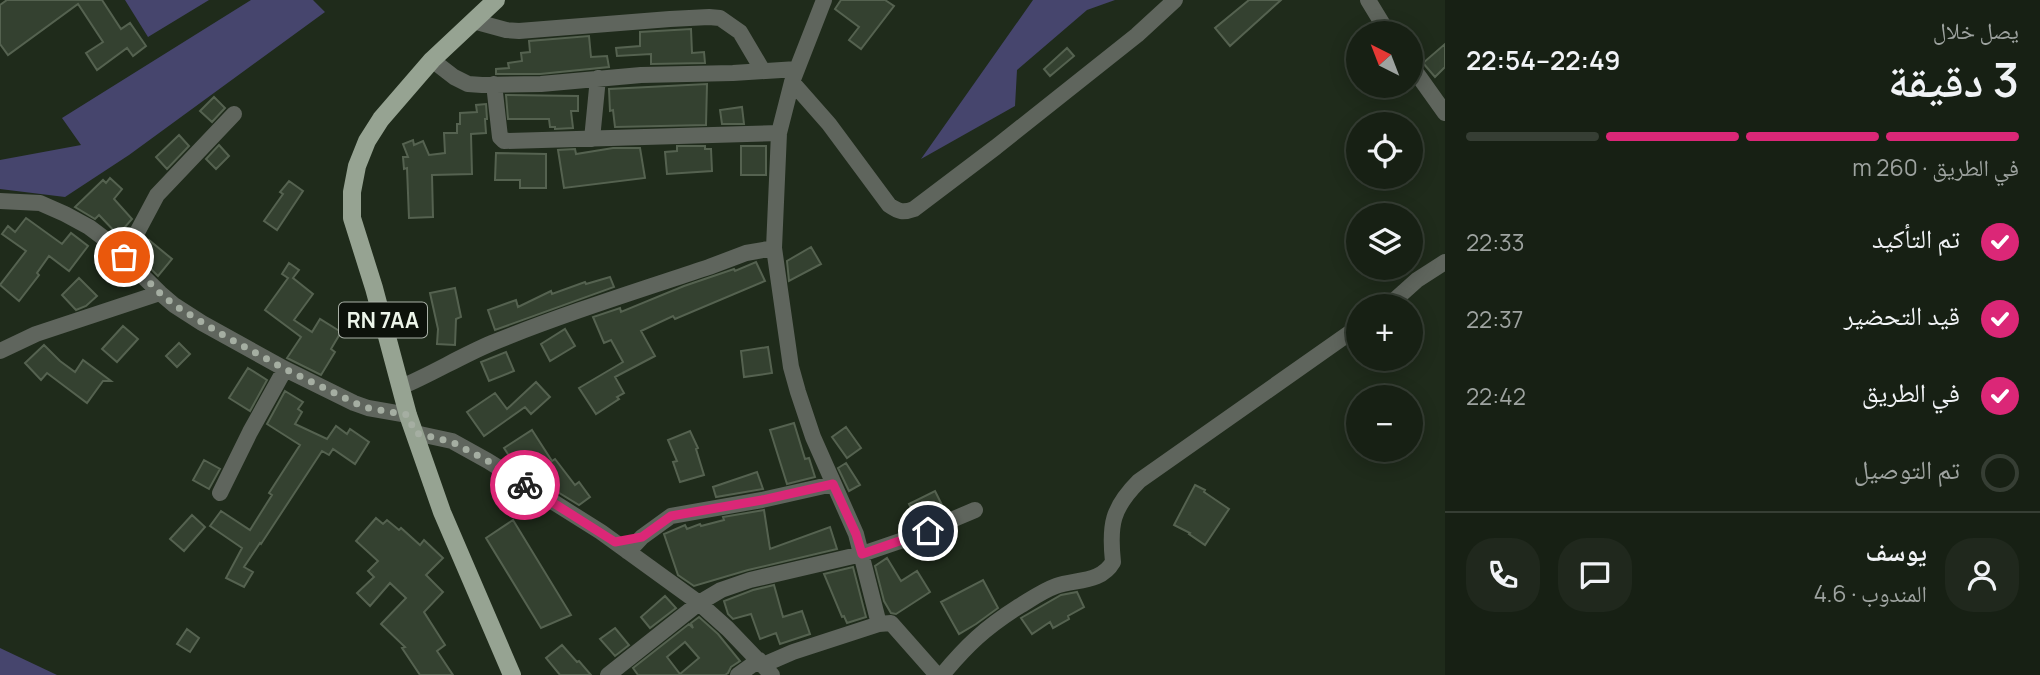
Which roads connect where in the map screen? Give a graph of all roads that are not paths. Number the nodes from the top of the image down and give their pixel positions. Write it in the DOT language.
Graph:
graph roads {
  1 [pos="496,0"];
  2 [pos="824,0"];
  3 [pos="1175,0"];
  4 [pos="1368,0"];
  5 [pos="473,21"];
  6 [pos="1381,21"];
  7 [pos="432,60"];
  8 [pos="763,71"];
  9 [pos="794,75"];
  10 [pos="598,78"];
  11 [pos="1423,82"];
  12 [pos="494,84"];
  13 [pos="1445,113"];
  14 [pos="234,114"];
  15 [pos="779,133"];
  16 [pos="592,139"];
  17 [pos="0,201"];
  18 [pos="774,248"];
  19 [pos="124,257"];
  20 [pos="1445,262"];
  21 [pos="160,293"];
  22 [pos="1402,294"];
  23 [pos="1346,335"];
  24 [pos="0,351"];
  25 [pos="285,369"];
  26 [pos="401,387"];
  27 [pos="408,415"];
  28 [pos="415,433"];
  29 [pos="833,484"];
  30 [pos="220,493"];
  31 [pos="975,510"];
  32 [pos="642,537"];
  33 [pos="622,547"];
  34 [pos="862,554"];
  35 [pos="642,562"];
  36 [pos="699,603"];
  37 [pos="879,624"];
  38 [pos="765,667"];
  39 [pos="513,675"];
  40 [pos="608,675"];
  41 [pos="738,675"];
  42 [pos="940,675"];
  1 -- 5 [label="main road, RN 7AA"];
  2 -- 9 [label="street"];
  3 -- 9 [label="street"];
  4 -- 6 [label="street"];
  5 -- 7 [label="main road, RN 7AA"];
  5 -- 8 [label="street"];
  7 -- 12 [label="street"];
  7 -- 26 [label="main road, RN 7AA"];
  8 -- 9 [label="street"];
  8 -- 10 [label="street"];
  9 -- 15 [label="street"];
  10 -- 12 [label="street"];
  10 -- 16 [label="street"];
  11 -- 13 [label="street"];
  12 -- 16 [label="street"];
  14 -- 19 [label="street"];
  15 -- 16 [label="street"];
  15 -- 18 [label="street"];
  17 -- 19 [label="street"];
  18 -- 26 [label="street"];
  18 -- 29 [label="street"];
  19 -- 21 [label="street"];
  20 -- 22 [label="street"];
  21 -- 24 [label="street"];
  21 -- 25 [label="street"];
  23 -- 42 [label="street"];
  25 -- 27 [label="street"];
  25 -- 30 [label="street"];
  26 -- 27 [label="main road, RN 7AA"];
  27 -- 28 [label="main road, RN 7AA"];
  28 -- 33 [label="street"];
  28 -- 39 [label="main road, RN 7AA"];
  29 -- 32 [label="street"];
  29 -- 34 [label="street"];
  31 -- 34 [label="street"];
  32 -- 33 [label="street"];
  32 -- 35 [label="street"];
  33 -- 35 [label="street"];
  34 -- 36 [label="street"];
  34 -- 37 [label="street"];
  35 -- 36 [label="street"];
  36 -- 38 [label="street"];
  36 -- 40 [label="street"];
  37 -- 38 [label="street"];
  37 -- 42 [label="street"];
  38 -- 41 [label="street"];
}
